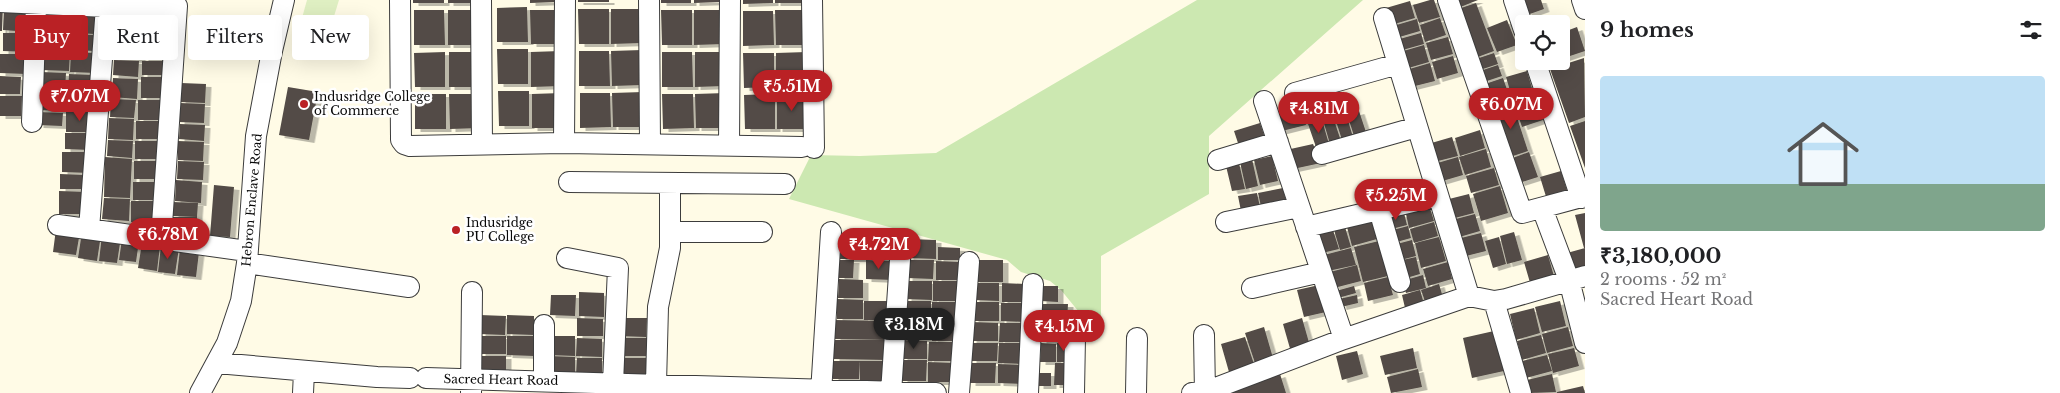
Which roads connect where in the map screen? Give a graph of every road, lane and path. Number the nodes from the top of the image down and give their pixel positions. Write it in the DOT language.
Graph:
graph roads {
  1 [pos="284,0"];
  2 [pos="400,0"];
  3 [pos="481,0"];
  4 [pos="565,0"];
  5 [pos="649,0"];
  6 [pos="730,0"];
  7 [pos="812,0"];
  8 [pos="1448,0"];
  9 [pos="1514,0"];
  10 [pos="1582,0"];
  11 [pos="0,2"];
  12 [pos="36,5"];
  13 [pos="106,7"];
  14 [pos="1585,10"];
  15 [pos="1519,15"];
  16 [pos="1384,18"];
  17 [pos="1398,64"];
  18 [pos="1537,70"];
  19 [pos="1295,93"];
  20 [pos="1264,101"];
  21 [pos="32,122"];
  22 [pos="1417,127"];
  23 [pos="1278,142"];
  24 [pos="564,143"];
  25 [pos="650,143"];
  26 [pos="482,144"];
  27 [pos="729,145"];
  28 [pos="1322,154"];
  29 [pos="1218,160"];
  30 [pos="569,182"];
  31 [pos="670,183"];
  32 [pos="785,184"];
  33 [pos="1438,196"];
  34 [pos="1583,197"];
  35 [pos="1300,207"];
  36 [pos="1542,208"];
  37 [pos="1380,210"];
  38 [pos="1226,222"];
  39 [pos="58,225"];
  40 [pos="1306,227"];
  41 [pos="89,229"];
  42 [pos="670,232"];
  43 [pos="762,232"];
  44 [pos="831,232"];
  45 [pos="161,239"];
  46 [pos="901,245"];
  47 [pos="247,257"];
  48 [pos="567,258"];
  49 [pos="969,262"];
  50 [pos="1321,272"];
  51 [pos="1577,278"];
  52 [pos="1400,282"];
  53 [pos="1032,284"];
  54 [pos="409,287"];
  55 [pos="1252,288"];
  56 [pos="472,292"];
  57 [pos="1469,296"];
  58 [pos="1494,301"];
  59 [pos="544,325"];
  60 [pos="1204,335"];
  61 [pos="1075,337"];
  62 [pos="1137,338"];
  63 [pos="1344,338"];
  64 [pos="1585,343"];
  65 [pos="217,363"];
  66 [pos="304,372"];
  67 [pos="544,381"];
  68 [pos="613,383"];
  69 [pos="656,384"];
  70 [pos="377,385"];
  71 [pos="471,386"];
  72 [pos="679,389"];
  73 [pos="750,390"];
  74 [pos="821,391"];
  75 [pos="892,392"];
  76 [pos="1200,392"];
  77 [pos="200,393"];
  78 [pos="303,393"];
  79 [pos="936,393"];
  80 [pos="959,393"];
  81 [pos="1028,393"];
  82 [pos="1074,393"];
  83 [pos="1136,393"];
  84 [pos="1522,393"];
  1 -- 47 [label="street, Hebron Enclave Road"];
  2 -- 26 [label="street"];
  3 -- 26 [label="street"];
  4 -- 24 [label="street"];
  5 -- 25 [label="street"];
  6 -- 27 [label="street"];
  7 -- 27 [label="street"];
  8 -- 36 [label="street"];
  9 -- 15 [label="street"];
  10 -- 14 [label="street"];
  11 -- 12 [label="street"];
  12 -- 13 [label="street"];
  12 -- 21 [label="street"];
  13 -- 41 [label="street"];
  13 -- 45 [label="street"];
  16 -- 17 [label="street"];
  17 -- 19 [label="street"];
  17 -- 22 [label="street"];
  18 -- 34 [label="street"];
  20 -- 23 [label="street"];
  22 -- 28 [label="street"];
  22 -- 33 [label="street"];
  23 -- 29 [label="street"];
  23 -- 35 [label="street"];
  24 -- 25 [label="street"];
  24 -- 26 [label="street"];
  25 -- 27 [label="street"];
  30 -- 31 [label="street"];
  31 -- 32 [label="street"];
  31 -- 42 [label="street"];
  33 -- 37 [label="street"];
  33 -- 57 [label="street"];
  34 -- 36 [label="street"];
  35 -- 38 [label="street"];
  35 -- 40 [label="street"];
  36 -- 51 [label="street"];
  37 -- 40 [label="street"];
  37 -- 52 [label="street"];
  39 -- 41 [label="street"];
  40 -- 50 [label="street"];
  41 -- 45 [label="street"];
  42 -- 43 [label="street"];
  42 -- 69 [label="street"];
  44 -- 74 [label="street"];
  45 -- 47 [label="street"];
  46 -- 75 [label="street"];
  47 -- 54 [label="street"];
  47 -- 65 [label="street, Hebron Enclave Road"];
  48 -- 68 [label="street"];
  49 -- 80 [label="street"];
  50 -- 55 [label="street"];
  50 -- 63 [label="street"];
  51 -- 58 [label="street"];
  51 -- 64 [label="street"];
  53 -- 81 [label="street"];
  56 -- 71 [label="street"];
  57 -- 58 [label="street"];
  57 -- 63 [label="street"];
  58 -- 84 [label="street"];
  59 -- 67 [label="street"];
  60 -- 76 [label="street"];
  61 -- 82 [label="street"];
  62 -- 83 [label="street"];
  63 -- 76 [label="street"];
  65 -- 66 [label="street, Sacred Heart Road"];
  65 -- 77 [label="street, Hebron Enclave Road"];
  66 -- 70 [label="street, Sacred Heart Road"];
  66 -- 78 [label="street"];
  67 -- 68 [label="street, Sacred Heart Road"];
  67 -- 71 [label="street, Sacred Heart Road"];
  68 -- 69 [label="street, Sacred Heart Road"];
  69 -- 72 [label="street, Sacred Heart Road"];
  70 -- 71 [label="street, Sacred Heart Road"];
  72 -- 73 [label="street, Sacred Heart Road"];
  73 -- 74 [label="street, Sacred Heart Road"];
  74 -- 75 [label="street, Sacred Heart Road"];
  75 -- 79 [label="street, Sacred Heart Road"];
}
